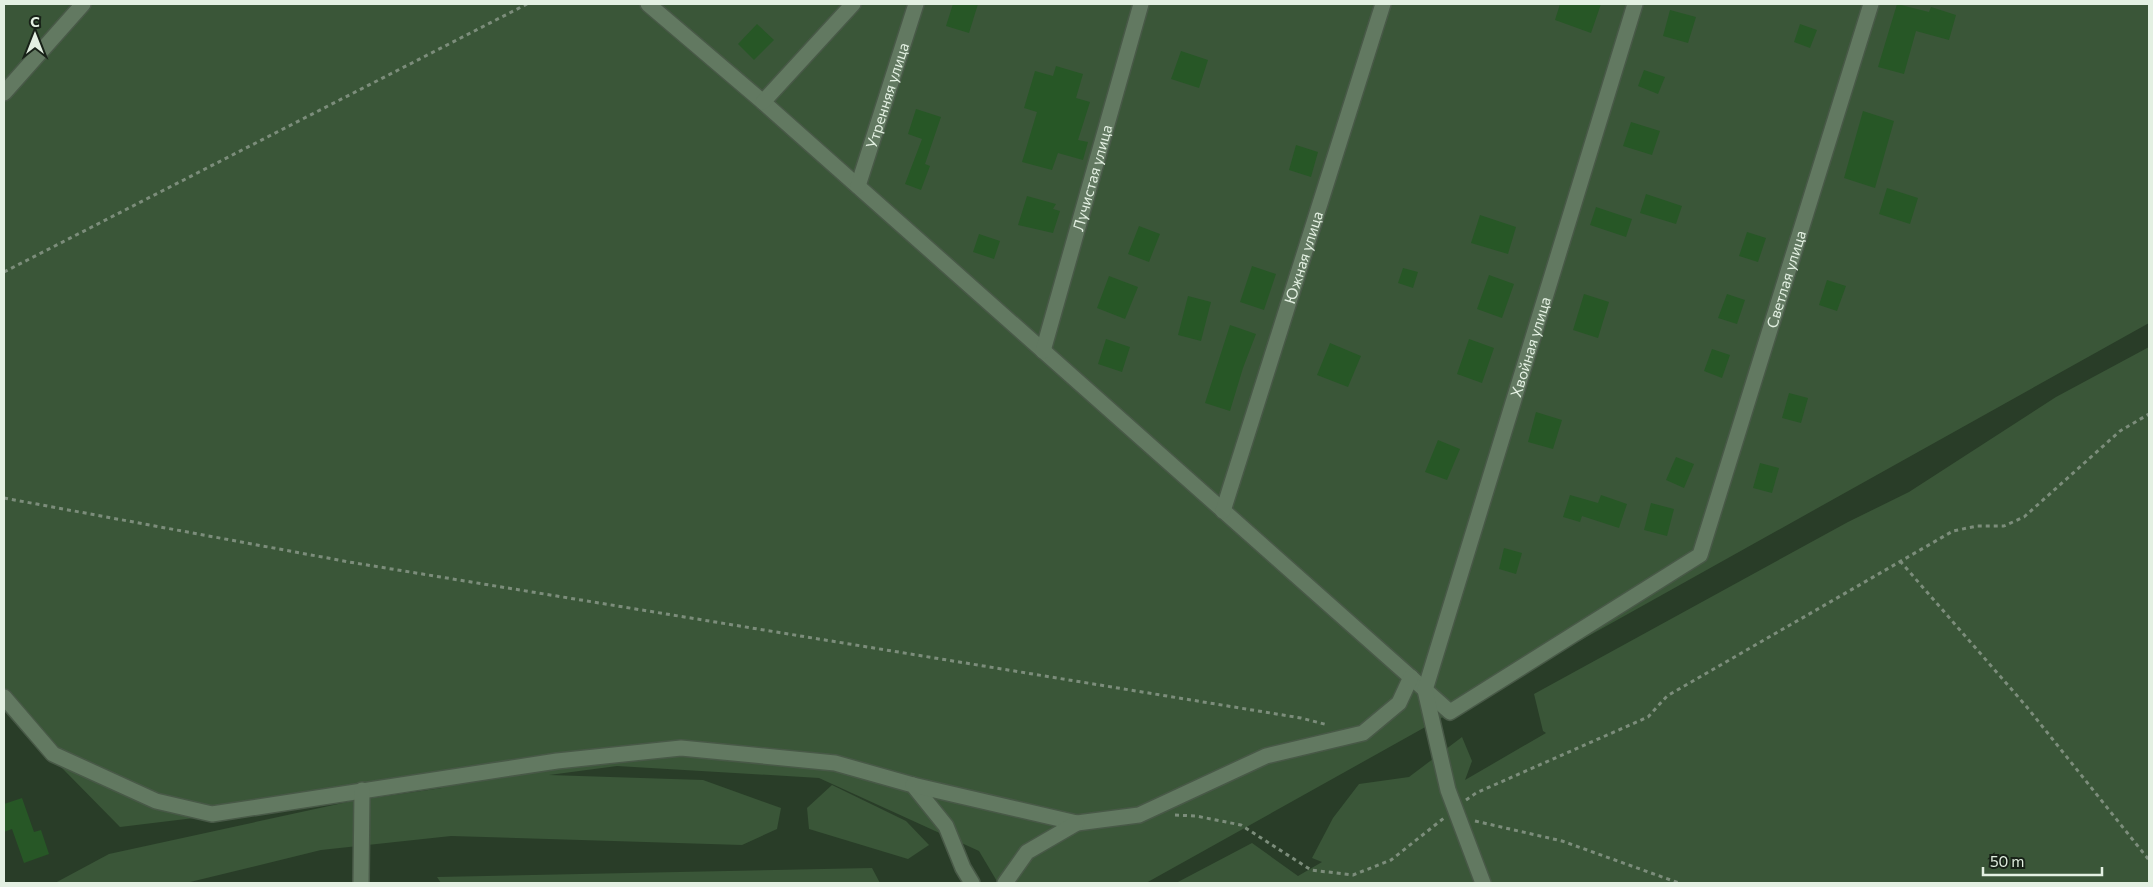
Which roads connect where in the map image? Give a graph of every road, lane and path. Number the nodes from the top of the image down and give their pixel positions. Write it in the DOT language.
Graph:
graph roads {
  1 [pos="83,4"];
  2 [pos="527,4"];
  3 [pos="648,4"];
  4 [pos="853,4"];
  5 [pos="916,4"];
  6 [pos="1141,4"];
  7 [pos="1383,4"];
  8 [pos="1634,4"];
  9 [pos="1872,4"];
  10 [pos="4,93"];
  11 [pos="763,102"];
  12 [pos="858,186"];
  13 [pos="4,272"];
  14 [pos="1043,351"];
  15 [pos="2149,414"];
  16 [pos="4,498"];
  17 [pos="1223,511"];
  18 [pos="1900,561"];
  19 [pos="1411,677"];
  20 [pos="1425,690"];
  21 [pos="4,697"];
  22 [pos="1336,727"];
  23 [pos="913,785"];
  24 [pos="362,790"];
  25 [pos="1456,813"];
  26 [pos="1167,815"];
  27 [pos="1077,823"];
  28 [pos="2149,860"];
  29 [pos="361,883"];
  30 [pos="972,883"];
  31 [pos="1005,883"];
  32 [pos="1483,883"];
  33 [pos="1680,883"];
  1 -- 10 [label="street"];
  2 -- 13 [label="path"];
  3 -- 11 [label="street"];
  4 -- 11 [label="street"];
  5 -- 12 [label="street, Утренняя улица"];
  6 -- 14 [label="street, Лучистая улица"];
  7 -- 17 [label="street, Южная улица"];
  8 -- 20 [label="street, Хвойная улица"];
  9 -- 20 [label="street, Светлая улица"];
  11 -- 12 [label="street"];
  12 -- 14 [label="street"];
  14 -- 17 [label="street"];
  15 -- 18 [label="path"];
  16 -- 22 [label="path"];
  17 -- 19 [label="street"];
  18 -- 25 [label="path"];
  18 -- 28 [label="path"];
  19 -- 20 [label="street"];
  19 -- 27 [label="street"];
  20 -- 25 [label="street"];
  21 -- 24 [label="street"];
  23 -- 24 [label="street"];
  23 -- 27 [label="street"];
  23 -- 30 [label="street"];
  24 -- 29 [label="street"];
  25 -- 26 [label="path"];
  25 -- 32 [label="street"];
  25 -- 33 [label="path"];
  27 -- 31 [label="street"];
}
